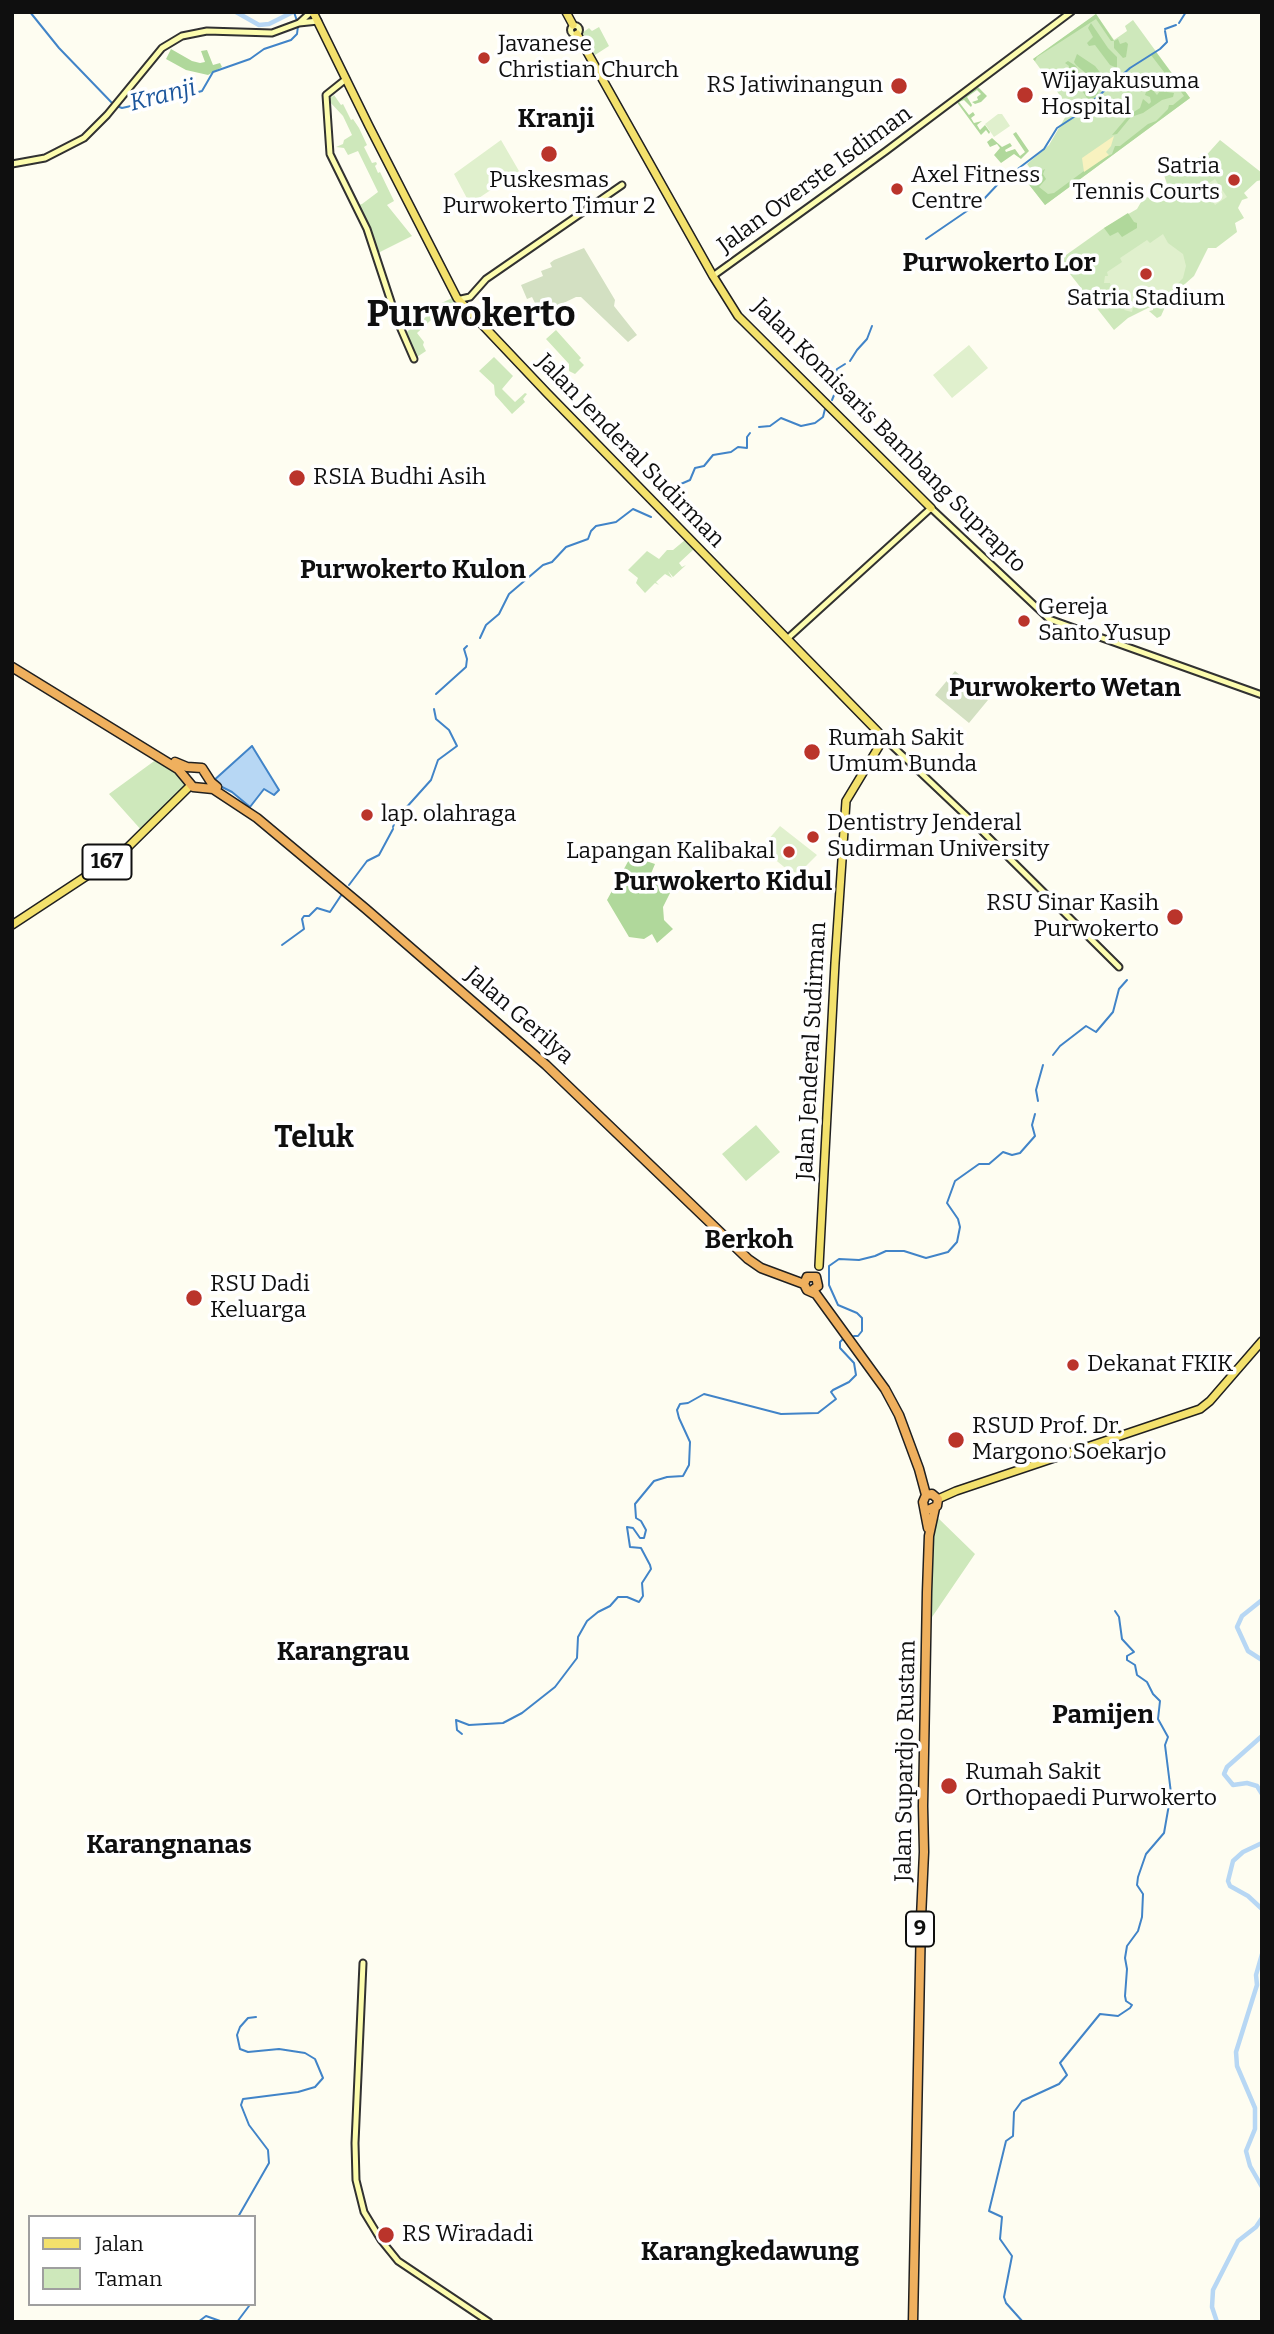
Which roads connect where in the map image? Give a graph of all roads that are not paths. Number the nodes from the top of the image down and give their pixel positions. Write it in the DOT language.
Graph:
graph roads {
  1 [pos="312,12"];
  2 [pos="566,12"];
  3 [pos="1071,12"];
  4 [pos="318,21"];
  5 [pos="297,24"];
  6 [pos="573,25"];
  7 [pos="577,34"];
  8 [pos="346,79"];
  9 [pos="12,164"];
  10 [pos="622,185"];
  11 [pos="713,276"];
  12 [pos="461,303"];
  13 [pos="417,358"];
  14 [pos="932,508"];
  15 [pos="787,639"];
  16 [pos="12,665"];
  17 [pos="1262,695"];
  18 [pos="884,738"];
  19 [pos="139,742"];
  20 [pos="193,768"];
  21 [pos="208,776"];
  22 [pos="192,784"];
  23 [pos="253,814"];
  24 [pos="12,925"];
  25 [pos="1119,967"];
  26 [pos="515,1035"];
  27 [pos="630,1143"];
  28 [pos="819,1266"];
  29 [pos="807,1279"];
  30 [pos="816,1286"];
  31 [pos="1262,1340"];
  32 [pos="932,1499"];
  33 [pos="929,1536"];
  34 [pos="363,1963"];
  35 [pos="489,2322"];
  36 [pos="913,2322"];
  1 -- 4 [label="main road, Jalan Jenderal Sudirman"];
  1 -- 5 [label="main road"];
  2 -- 6 [label="main road"];
  3 -- 11 [label="main road, Jalan Overste Isdiman"];
  4 -- 5 [label="main road"];
  4 -- 8 [label="main road, Jalan Jenderal Sudirman"];
  5 -- 9 [label="main road"];
  6 -- 7 [label="main road"];
  7 -- 11 [label="main road, Jalan Komisaris Bambang Suprapto"];
  8 -- 12 [label="main road, Jalan Jenderal Sudirman"];
  8 -- 13 [label="main road"];
  10 -- 12 [label="main road"];
  11 -- 14 [label="main road, Jalan Komisaris Bambang Suprapto"];
  12 -- 15 [label="main road, Jalan Jenderal Sudirman"];
  14 -- 15 [label="main road"];
  14 -- 17 [label="main road, Jalan Komisaris Bambang Suprapto"];
  15 -- 18 [label="main road, Jalan Jenderal Sudirman"];
  16 -- 19 [label="highway, Jalan Gerilya"];
  18 -- 25 [label="main road"];
  18 -- 28 [label="main road, Jalan Jenderal Sudirman"];
  19 -- 20 [label="highway, Jalan Gerilya"];
  19 -- 22 [label="highway, Jalan Gerilya"];
  20 -- 21 [label="highway"];
  20 -- 22 [label="highway"];
  21 -- 22 [label="highway"];
  21 -- 23 [label="highway, Jalan Gerilya"];
  22 -- 23 [label="highway, Jalan Gerilya"];
  22 -- 24 [label="main road, 167"];
  23 -- 26 [label="highway, Jalan Gerilya"];
  26 -- 27 [label="highway, Jalan Gerilya"];
  26 -- 27 [label="highway, Jalan Gerilya"];
  27 -- 29 [label="highway"];
  28 -- 29 [label="main road"];
  28 -- 30 [label="main road"];
  29 -- 30 [label="highway"];
  29 -- 30 [label="highway"];
  30 -- 32 [label="highway"];
  31 -- 32 [label="main road"];
  32 -- 33 [label="highway, Jalan Supardjo Rustam"];
  32 -- 33 [label="highway, Jalan Supardjo Rustam"];
  33 -- 36 [label="highway, Jalan Supardjo Rustam / 9"];
  34 -- 35 [label="main road"];
}
